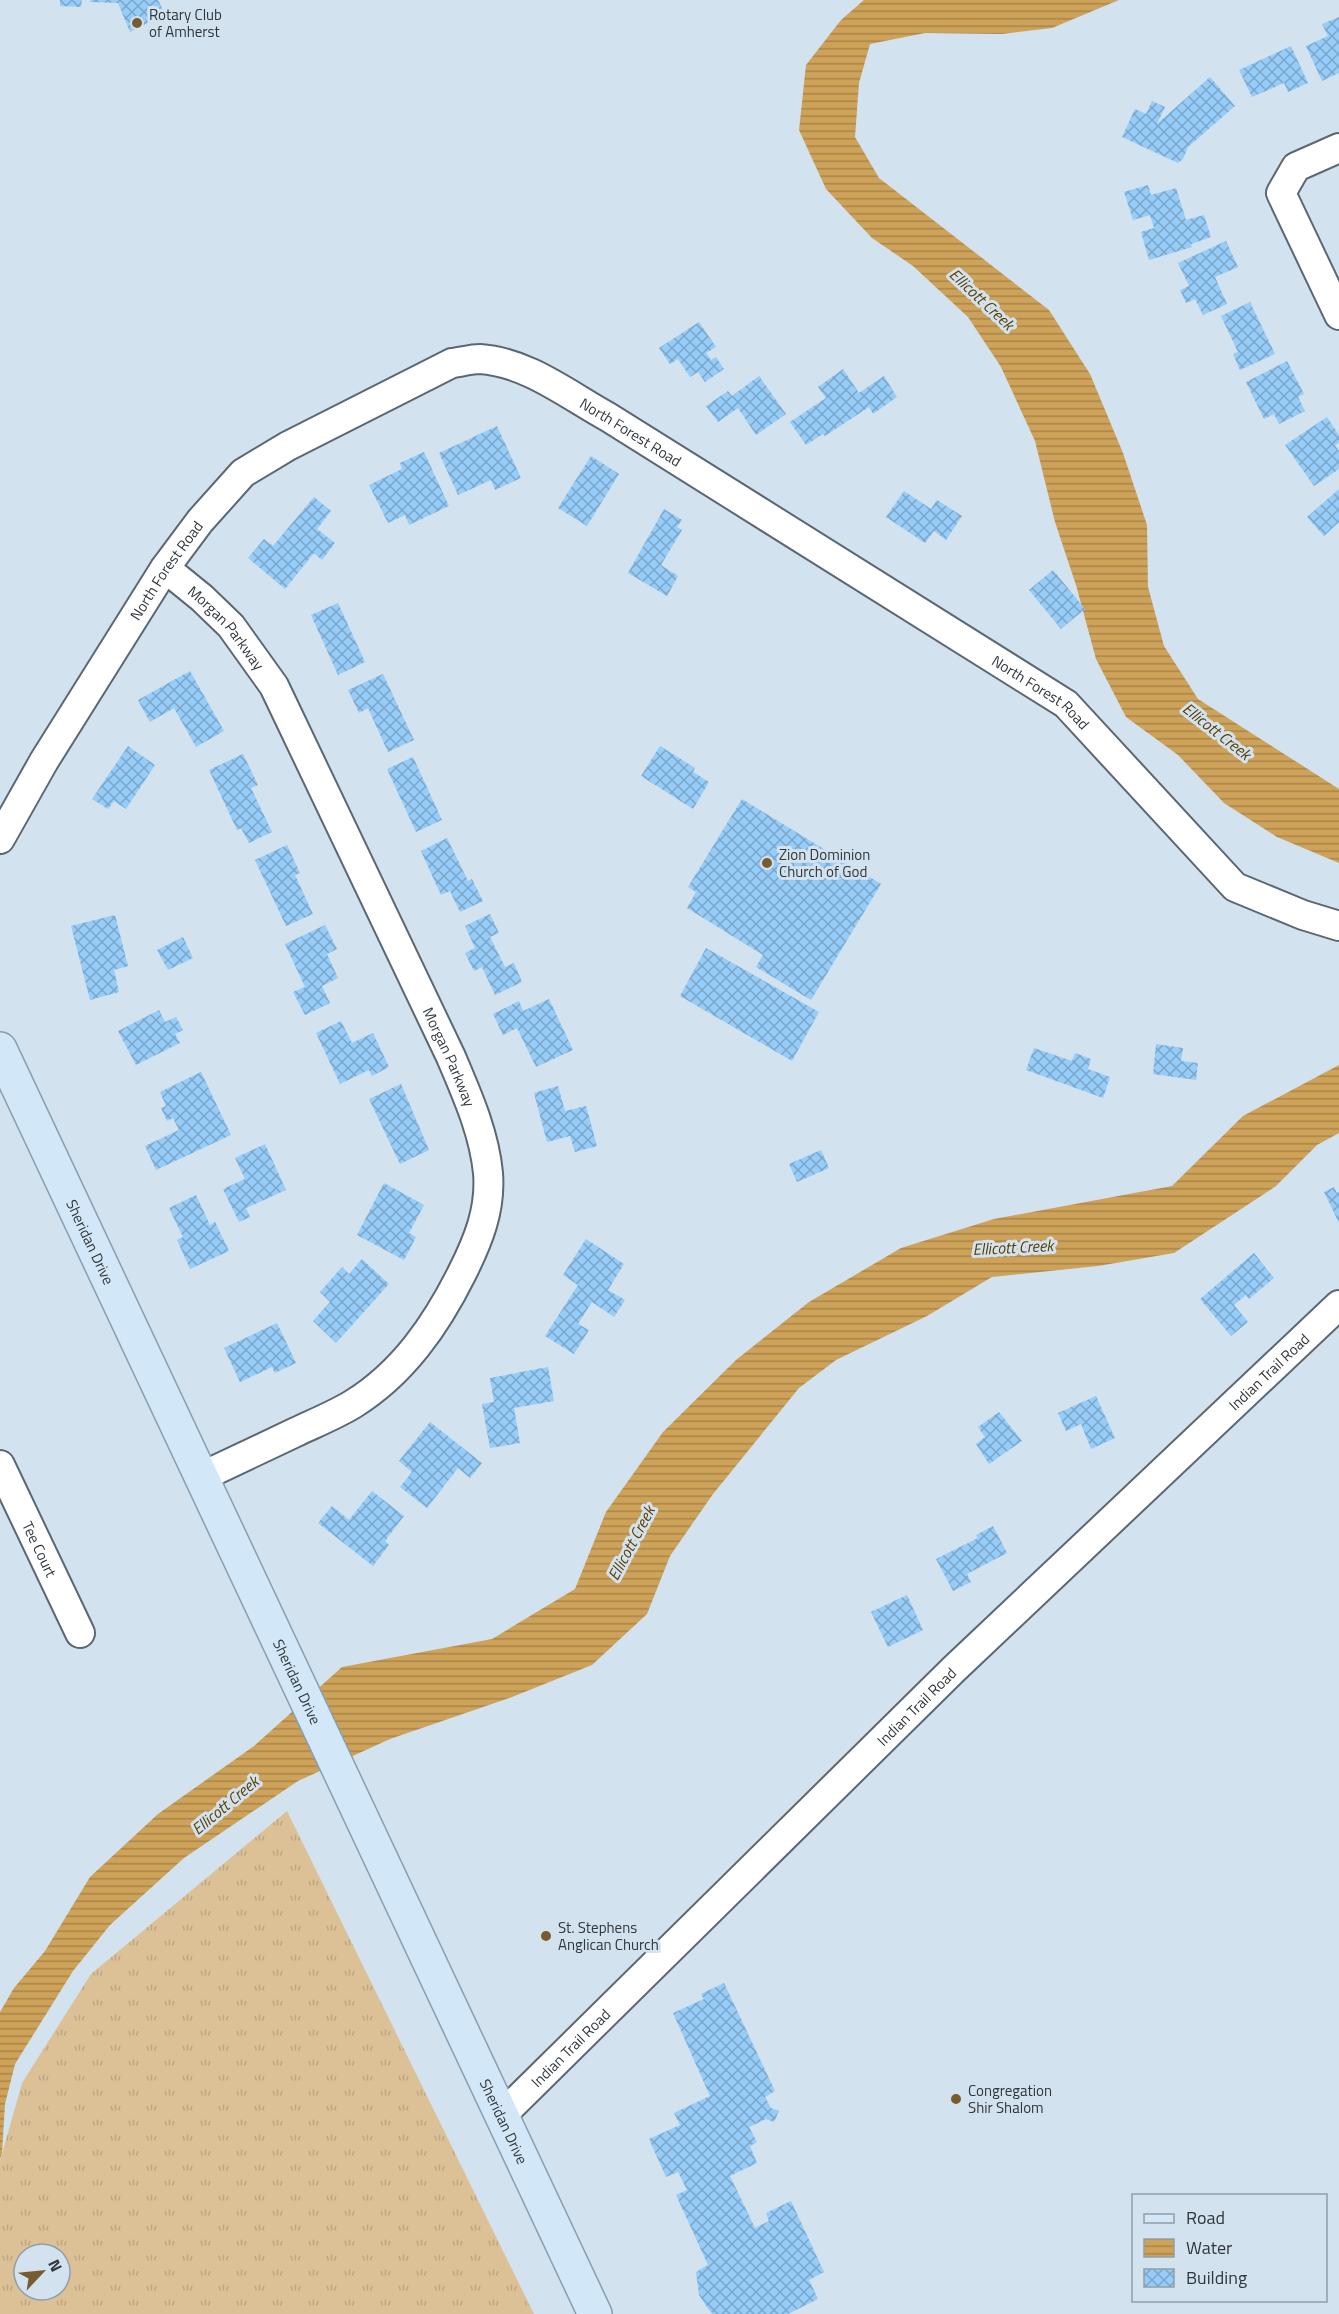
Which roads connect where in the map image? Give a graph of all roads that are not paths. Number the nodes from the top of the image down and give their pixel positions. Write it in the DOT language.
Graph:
graph roads {
  1 [pos="1339,148"];
  2 [pos="1339,315"];
  3 [pos="165,568"];
  4 [pos="44,761"];
  5 [pos="0,798"];
  6 [pos="0,839"];
  7 [pos="1339,926"];
  8 [pos="0,1049"];
  9 [pos="1339,1305"];
  10 [pos="0,1465"];
  11 [pos="201,1477"];
  12 [pos="80,1634"];
  13 [pos="502,2115"];
  14 [pos="595,2314"];
  1 -- 2 [label="street"];
  3 -- 4 [label="street, North Forest Road"];
  3 -- 7 [label="street, North Forest Road"];
  3 -- 11 [label="street, Morgan Parkway"];
  4 -- 5 [label="street"];
  4 -- 6 [label="street, North Forest Road"];
  8 -- 11 [label="main road, Sheridan Drive"];
  9 -- 13 [label="street, Indian Trail Road"];
  10 -- 12 [label="street, Tee Court"];
  11 -- 13 [label="main road, Sheridan Drive"];
  13 -- 14 [label="main road, Sheridan Drive"];
}
